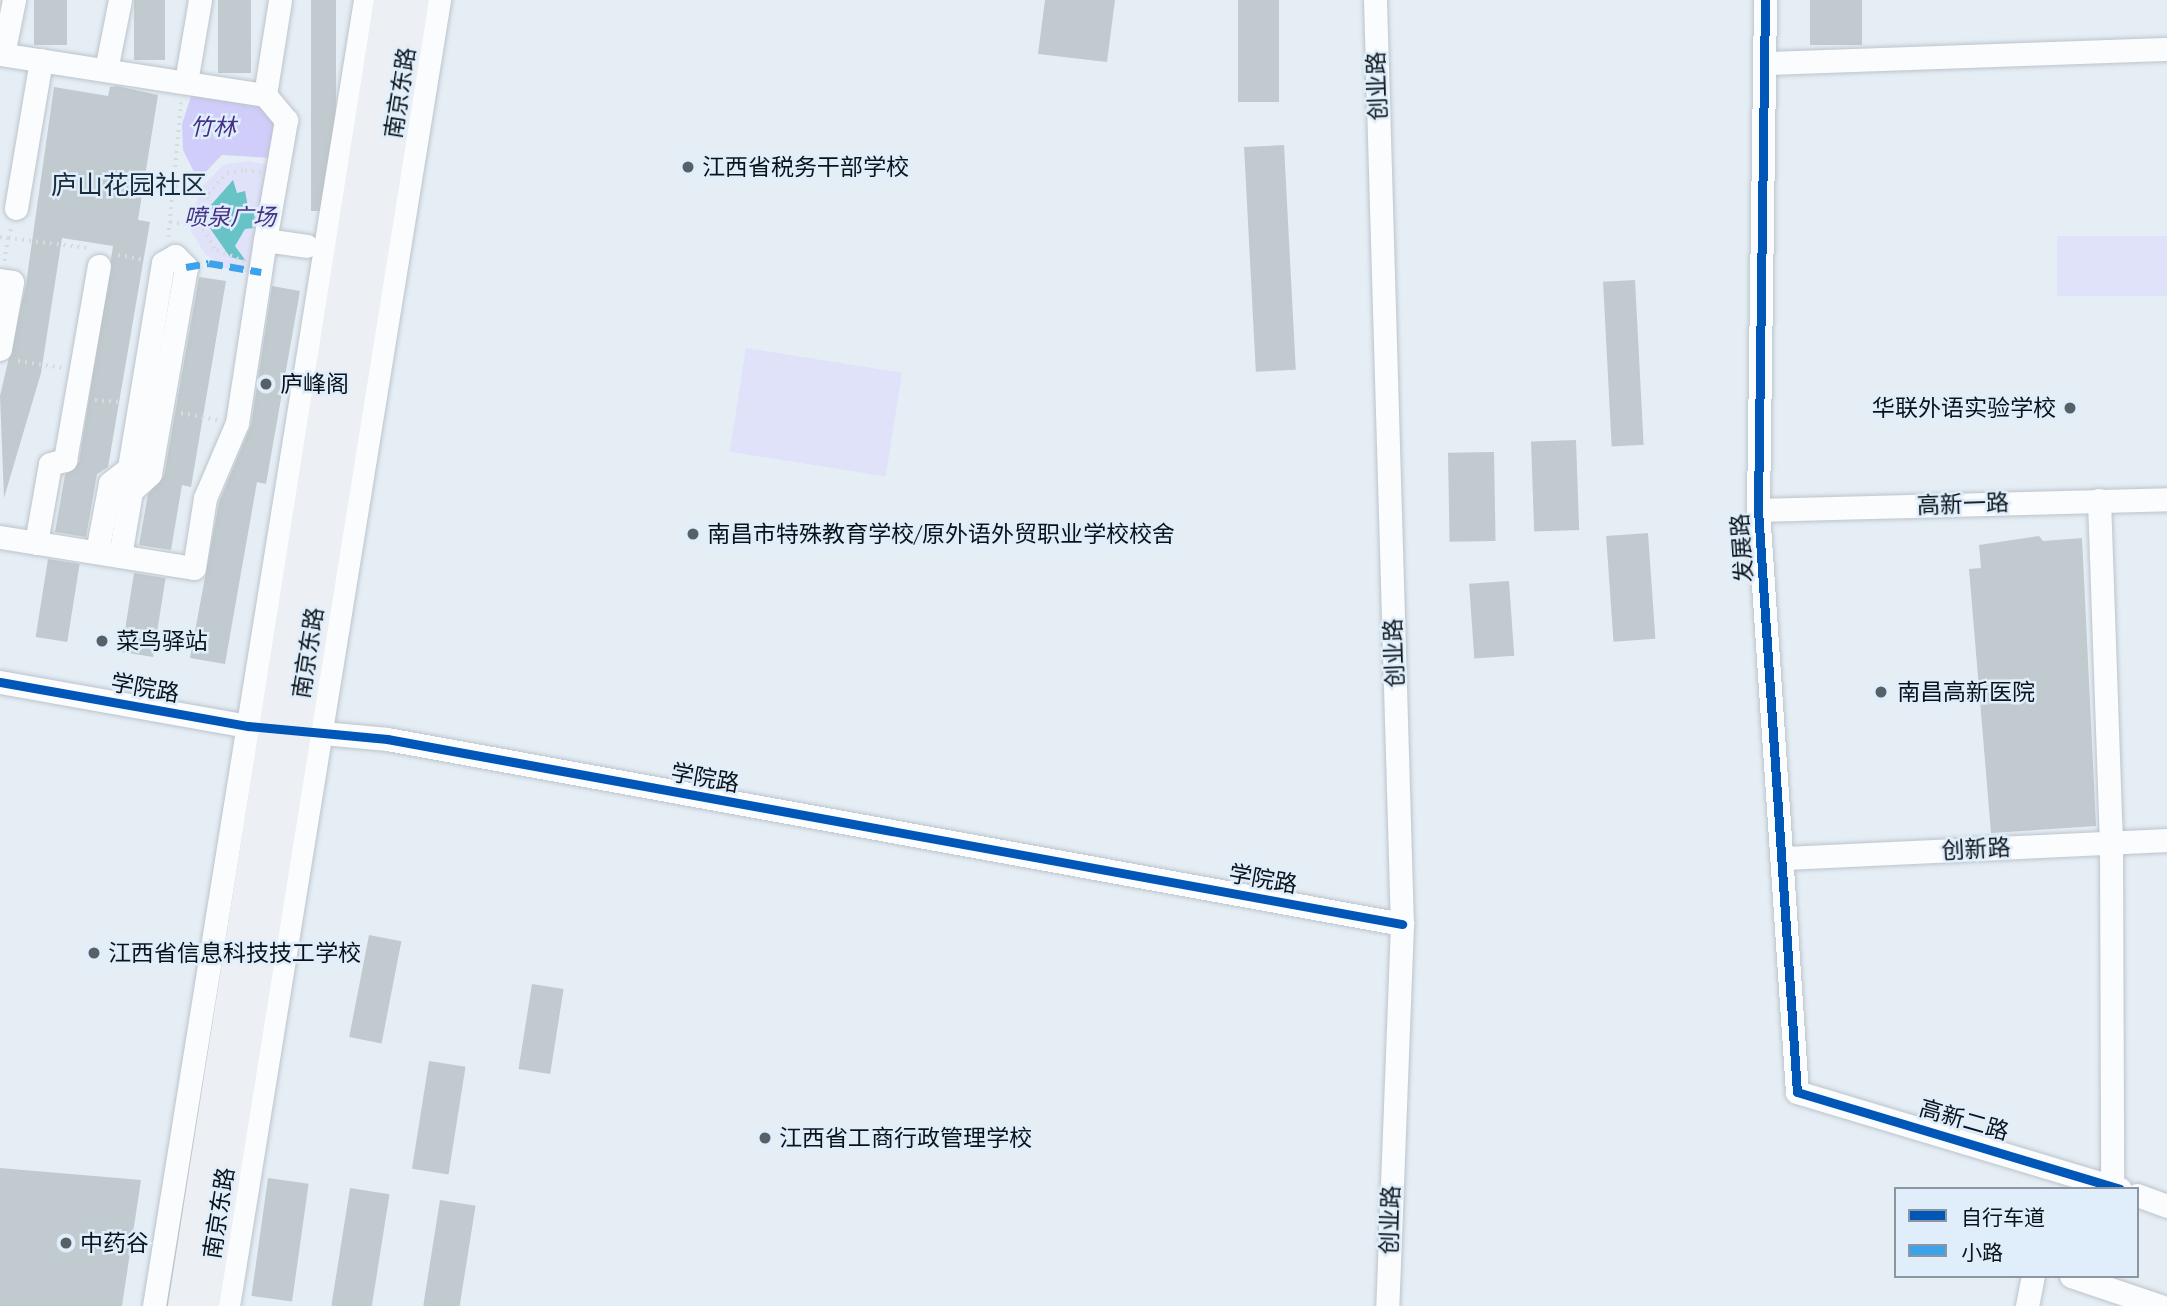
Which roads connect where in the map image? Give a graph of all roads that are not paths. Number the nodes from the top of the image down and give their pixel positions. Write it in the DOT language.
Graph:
graph roads {
  1 [pos="14,0"];
  2 [pos="120,0"];
  3 [pos="200,0"];
  4 [pos="280,0"];
  5 [pos="365,0"];
  6 [pos="388,0"];
  7 [pos="415,0"];
  8 [pos="439,0"];
  9 [pos="1375,0"];
  10 [pos="1765,0"];
  11 [pos="2167,49"];
  12 [pos="1,54"];
  13 [pos="41,60"];
  14 [pos="1766,63"];
  15 [pos="106,70"];
  16 [pos="186,82"];
  17 [pos="265,95"];
  18 [pos="16,208"];
  19 [pos="265,240"];
  20 [pos="307,246"];
  21 [pos="100,259"];
  22 [pos="163,263"];
  23 [pos="6,281"];
  24 [pos="6,354"];
  25 [pos="2167,499"];
  26 [pos="2099,500"];
  27 [pos="1758,510"];
  28 [pos="0,537"];
  29 [pos="36,543"];
  30 [pos="108,554"];
  31 [pos="0,682"];
  32 [pos="285,730"];
  33 [pos="2167,840"];
  34 [pos="2111,843"];
  35 [pos="1786,858"];
  36 [pos="1402,923"];
  37 [pos="1797,1092"];
  38 [pos="2116,1187"];
  39 [pos="2139,1196"];
  40 [pos="2167,1206"];
  41 [pos="2033,1278"];
  42 [pos="2077,1278"];
  43 [pos="154,1306"];
  44 [pos="182,1306"];
  45 [pos="205,1306"];
  46 [pos="228,1306"];
  47 [pos="1387,1306"];
  48 [pos="2026,1306"];
  49 [pos="2161,1306"];
  1 -- 12 [label="street"];
  2 -- 15 [label="street"];
  3 -- 16 [label="street"];
  4 -- 17 [label="street"];
  5 -- 32 [label="street"];
  6 -- 32 [label="main road, 南京东路"];
  7 -- 32 [label="main road, 南京东路"];
  8 -- 32 [label="street"];
  9 -- 36 [label="street, 创业路"];
  10 -- 14 [label="street, 发展路"];
  11 -- 14 [label="street"];
  12 -- 13 [label="street"];
  13 -- 15 [label="street"];
  13 -- 18 [label="street"];
  14 -- 27 [label="street, 发展路"];
  15 -- 16 [label="street"];
  16 -- 17 [label="street"];
  17 -- 19 [label="street"];
  19 -- 20 [label="street"];
  19 -- 30 [label="street"];
  21 -- 29 [label="street"];
  22 -- 30 [label="street"];
  23 -- 24 [label="street"];
  25 -- 26 [label="street, 高新一路"];
  26 -- 27 [label="street, 高新一路"];
  26 -- 34 [label="street"];
  27 -- 35 [label="street, 发展路"];
  28 -- 29 [label="street"];
  29 -- 30 [label="street"];
  31 -- 32 [label="street, 学院路"];
  32 -- 36 [label="street, 学院路"];
  32 -- 43 [label="street"];
  32 -- 44 [label="main road, 南京东路"];
  32 -- 45 [label="main road, 南京东路"];
  32 -- 46 [label="street"];
  33 -- 34 [label="street, 创新路"];
  34 -- 35 [label="street, 创新路"];
  34 -- 38 [label="street"];
  35 -- 37 [label="street, 发展路"];
  36 -- 47 [label="street, 创业路"];
  37 -- 38 [label="street, 高新二路"];
  39 -- 40 [label="street"];
  41 -- 48 [label="street"];
  42 -- 49 [label="street"];
}
